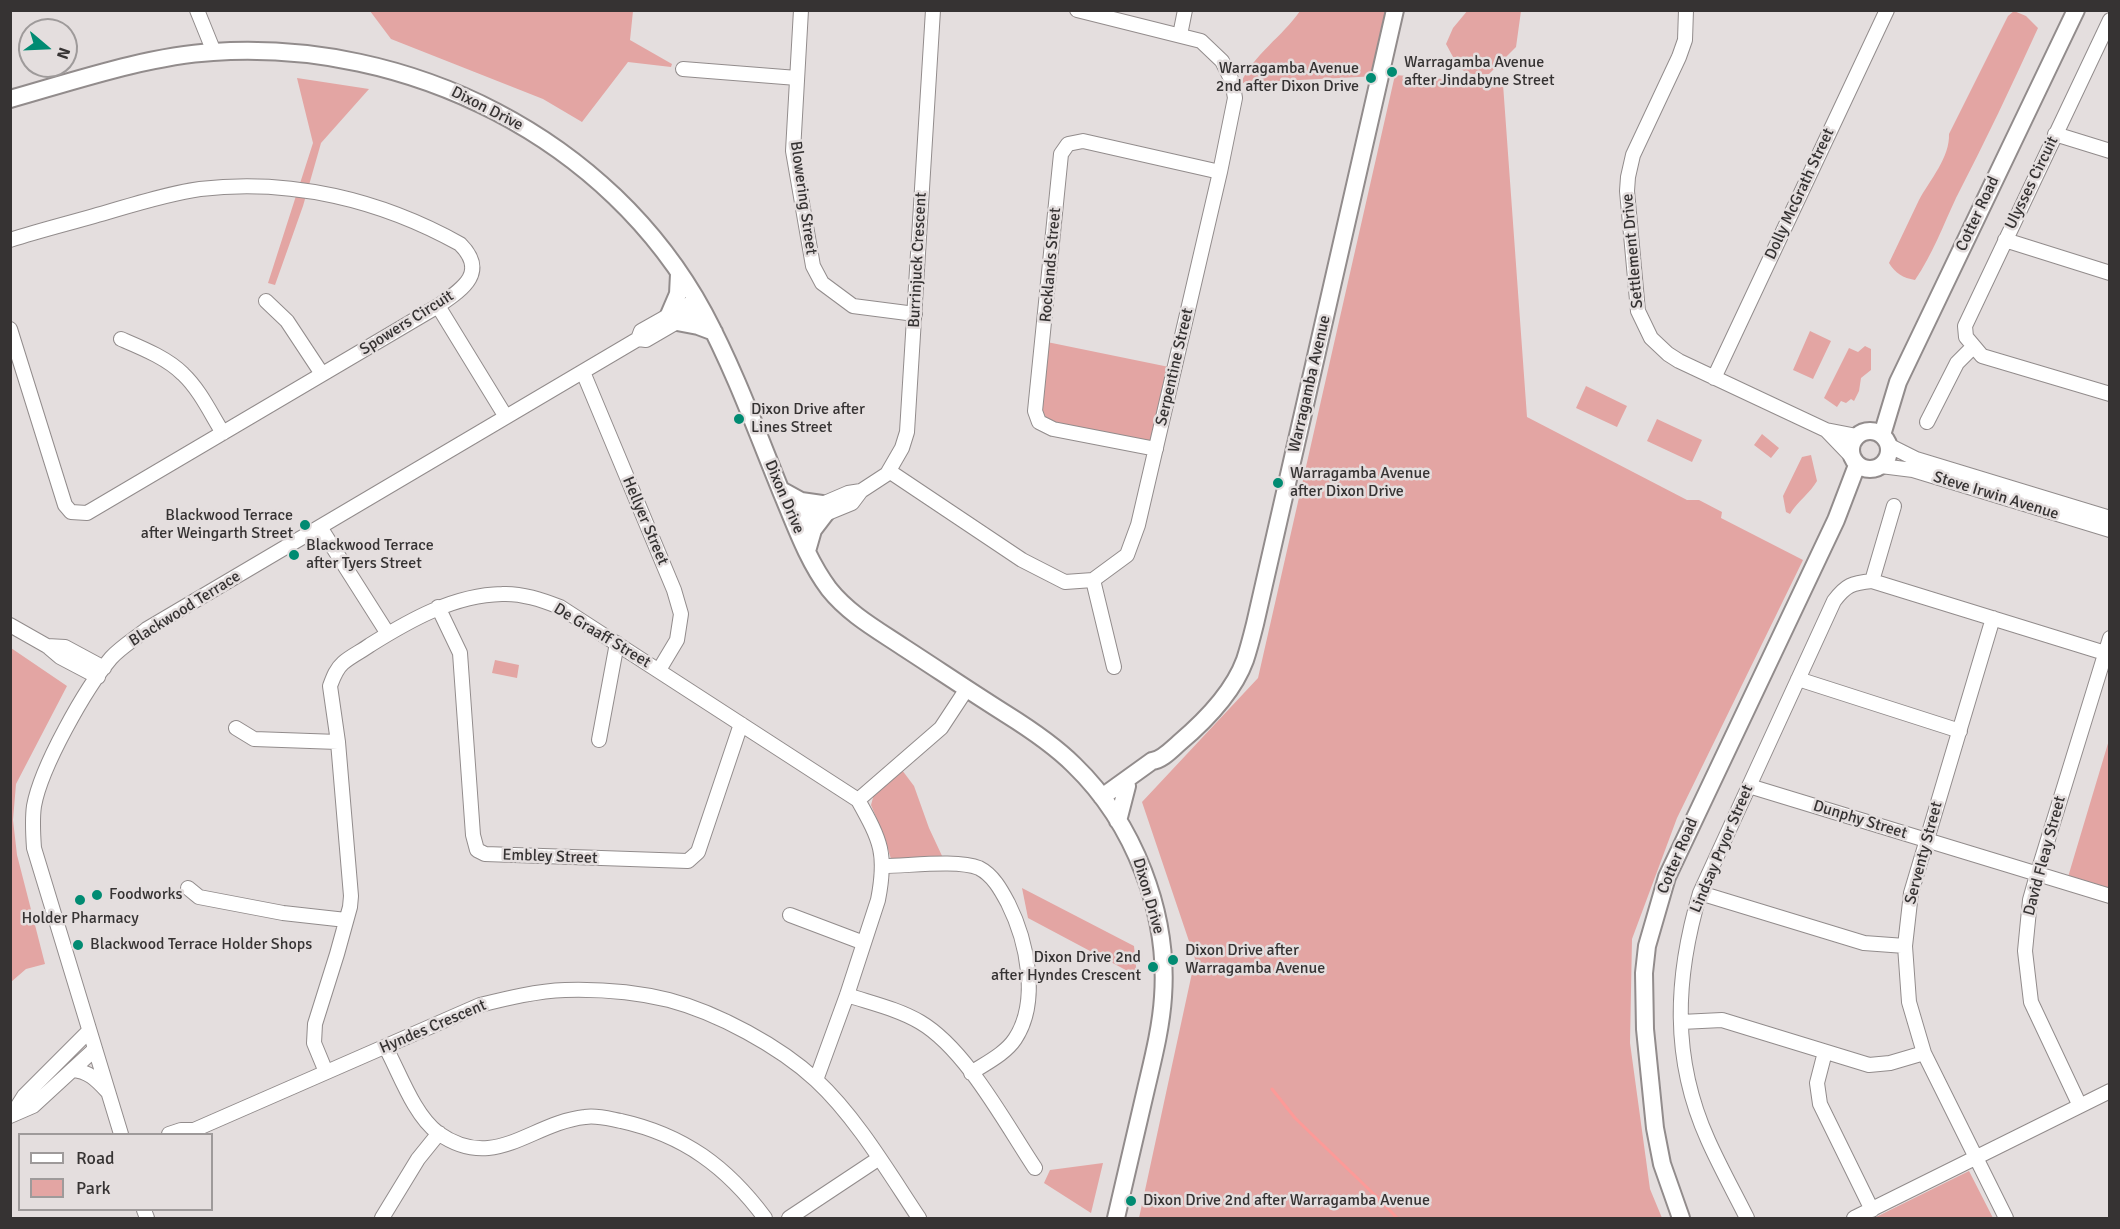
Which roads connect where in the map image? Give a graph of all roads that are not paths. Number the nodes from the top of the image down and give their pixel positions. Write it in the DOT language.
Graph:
graph roads {
  1 [pos="197,10"];
  2 [pos="801,10"];
  3 [pos="933,10"];
  4 [pos="1077,10"];
  5 [pos="1185,10"];
  6 [pos="1395,10"];
  7 [pos="1686,10"];
  8 [pos="1887,10"];
  9 [pos="2070,10"];
  10 [pos="2076,10"];
  11 [pos="2108,26"];
  12 [pos="1180,35"];
  13 [pos="2058,45"];
  14 [pos="214,52"];
  15 [pos="683,69"];
  16 [pos="797,78"];
  17 [pos="15,95"];
  18 [pos="2055,134"];
  19 [pos="2109,151"];
  20 [pos="1220,172"];
  21 [pos="10,240"];
  22 [pos="2005,240"];
  23 [pos="2109,273"];
  24 [pos="679,274"];
  25 [pos="266,300"];
  26 [pos="699,304"];
  27 [pos="438,306"];
  28 [pos="915,314"];
  29 [pos="673,319"];
  30 [pos="10,328"];
  31 [pos="714,332"];
  32 [pos="121,339"];
  33 [pos="1973,347"];
  34 [pos="583,372"];
  35 [pos="322,374"];
  36 [pos="1714,378"];
  37 [pos="2109,394"];
  38 [pos="506,417"];
  39 [pos="1927,422"];
  40 [pos="1826,430"];
  41 [pos="223,433"];
  42 [pos="1873,437"];
  43 [pos="1156,449"];
  44 [pos="1865,464"];
  45 [pos="889,471"];
  46 [pos="781,490"];
  47 [pos="1894,506"];
  48 [pos="824,508"];
  49 [pos="2109,518"];
  50 [pos="794,521"];
  51 [pos="320,527"];
  52 [pos="2109,530"];
  53 [pos="807,551"];
  54 [pos="1093,580"];
  55 [pos="1872,581"];
  56 [pos="438,607"];
  57 [pos="1993,618"];
  58 [pos="10,625"];
  59 [pos="388,634"];
  60 [pos="2109,638"];
  61 [pos="617,643"];
  62 [pos="47,646"];
  63 [pos="2105,653"];
  64 [pos="71,663"];
  65 [pos="1114,667"];
  66 [pos="659,670"];
  67 [pos="101,673"];
  68 [pos="1798,679"];
  69 [pos="966,690"];
  70 [pos="76,711"];
  71 [pos="741,724"];
  72 [pos="236,728"];
  73 [pos="1959,730"];
  74 [pos="599,740"];
  75 [pos="338,742"];
  76 [pos="1085,777"];
  77 [pos="1126,784"];
  78 [pos="1749,786"];
  79 [pos="1104,800"];
  80 [pos="858,801"];
  81 [pos="1118,821"];
  82 [pos="1926,840"];
  83 [pos="884,866"];
  84 [pos="2037,874"];
  85 [pos="188,888"];
  86 [pos="1700,892"];
  87 [pos="2109,896"];
  88 [pos="790,915"];
  89 [pos="346,920"];
  90 [pos="864,943"];
  91 [pos="1905,946"];
  92 [pos="847,995"];
  93 [pos="1681,1022"];
  94 [pos="89,1031"];
  95 [pos="386,1048"];
  96 [pos="95,1049"];
  97 [pos="1825,1052"];
  98 [pos="1924,1053"];
  99 [pos="72,1070"];
  100 [pos="326,1072"];
  101 [pos="971,1072"];
  102 [pos="816,1080"];
  103 [pos="108,1092"];
  104 [pos="2109,1092"];
  105 [pos="2080,1106"];
  106 [pos="11,1116"];
  107 [pos="192,1132"];
  108 [pos="121,1133"];
  109 [pos="172,1133"];
  110 [pos="439,1133"];
  111 [pos="1976,1158"];
  112 [pos="878,1159"];
  113 [pos="1035,1168"];
  114 [pos="1872,1210"];
  115 [pos="382,1218"];
  116 [pos="765,1218"];
  117 [pos="789,1218"];
  118 [pos="919,1218"];
  119 [pos="1116,1218"];
  120 [pos="1681,1218"];
  121 [pos="1748,1218"];
  122 [pos="1854,1218"];
  123 [pos="2006,1218"];
  1 -- 14 [label="street"];
  2 -- 16 [label="street, Blowering Street"];
  3 -- 28 [label="street, Burrinjuck Crescent"];
  4 -- 12 [label="street, Serpentine Street"];
  5 -- 12 [label="street"];
  6 -- 77 [label="main road, Warragamba Avenue"];
  7 -- 36 [label="street, Settlement Drive"];
  8 -- 36 [label="street, Dolly McGrath Street"];
  9 -- 13 [label="main road, Cotter Road"];
  10 -- 13 [label="main road, Cotter Road"];
  11 -- 18 [label="street, Ulysses Circuit"];
  12 -- 20 [label="street, Serpentine Street"];
  13 -- 42 [label="main road, Cotter Road"];
  14 -- 17 [label="main road, Dixon Drive"];
  14 -- 24 [label="main road, Dixon Drive"];
  15 -- 16 [label="street"];
  16 -- 28 [label="street, Blowering Street"];
  18 -- 19 [label="street"];
  18 -- 22 [label="street, Ulysses Circuit"];
  20 -- 43 [label="street, Serpentine Street"];
  20 -- 43 [label="street, Rocklands Street"];
  21 -- 27 [label="street, Spowers Circuit"];
  22 -- 23 [label="street"];
  22 -- 33 [label="street, Ulysses Circuit"];
  24 -- 26 [label="main road, Dixon Drive"];
  24 -- 29 [label="main road"];
  25 -- 35 [label="street"];
  26 -- 29 [label="street, Blackwood Terrace"];
  26 -- 31 [label="main road, Dixon Drive"];
  27 -- 35 [label="street, Spowers Circuit"];
  27 -- 38 [label="street"];
  28 -- 45 [label="street, Burrinjuck Crescent"];
  29 -- 31 [label="main road"];
  29 -- 34 [label="street, Blackwood Terrace"];
  30 -- 41 [label="street, Spowers Circuit"];
  31 -- 46 [label="main road, Dixon Drive"];
  32 -- 41 [label="street"];
  33 -- 37 [label="street"];
  33 -- 39 [label="street"];
  34 -- 38 [label="street, Blackwood Terrace"];
  34 -- 66 [label="street, Hellyer Street"];
  35 -- 41 [label="street, Spowers Circuit"];
  36 -- 40 [label="street, Settlement Drive"];
  38 -- 51 [label="street, Blackwood Terrace"];
  40 -- 42 [label="street, Settlement Drive"];
  40 -- 44 [label="street, Settlement Drive"];
  42 -- 44 [label="main road"];
  42 -- 44 [label="main road"];
  42 -- 49 [label="street, Steve Irwin Avenue"];
  43 -- 54 [label="street, Serpentine Street"];
  44 -- 52 [label="street, Steve Irwin Avenue"];
  44 -- 120 [label="main road, Cotter Road"];
  45 -- 48 [label="street, Burrinjuck Crescent"];
  45 -- 54 [label="street"];
  46 -- 48 [label="main road"];
  46 -- 50 [label="main road, Dixon Drive"];
  47 -- 55 [label="street"];
  48 -- 50 [label="street, Burrinjuck Crescent"];
  48 -- 53 [label="main road"];
  50 -- 53 [label="main road, Dixon Drive"];
  51 -- 59 [label="street"];
  51 -- 67 [label="street, Blackwood Terrace"];
  53 -- 69 [label="main road, Dixon Drive"];
  54 -- 65 [label="street"];
  55 -- 57 [label="street"];
  55 -- 68 [label="street, Lindsay Pryor Street"];
  56 -- 59 [label="street, De Graaff Street"];
  56 -- 61 [label="street, De Graaff Street"];
  56 -- 71 [label="street, Embley Street"];
  57 -- 63 [label="street"];
  57 -- 73 [label="street, Serventy Street"];
  58 -- 62 [label="street"];
  59 -- 75 [label="street, De Graaff Street"];
  60 -- 63 [label="street, David Fleay Street"];
  61 -- 66 [label="street, De Graaff Street"];
  61 -- 74 [label="street"];
  62 -- 64 [label="street"];
  62 -- 67 [label="street"];
  63 -- 84 [label="street, David Fleay Street"];
  64 -- 67 [label="street"];
  64 -- 70 [label="street"];
  66 -- 71 [label="street, De Graaff Street"];
  67 -- 70 [label="street, Blackwood Terrace"];
  68 -- 73 [label="street"];
  68 -- 78 [label="street, Lindsay Pryor Street"];
  69 -- 76 [label="main road, Dixon Drive"];
  69 -- 80 [label="street"];
  70 -- 94 [label="street, Blackwood Terrace"];
  71 -- 80 [label="street, De Graaff Street"];
  72 -- 75 [label="street"];
  73 -- 82 [label="street, Serventy Street"];
  75 -- 89 [label="street, De Graaff Street"];
  76 -- 77 [label="main road"];
  76 -- 79 [label="main road, Dixon Drive"];
  77 -- 79 [label="main road, Warragamba Avenue"];
  77 -- 81 [label="main road"];
  78 -- 82 [label="street, Dunphy Street"];
  78 -- 86 [label="street, Lindsay Pryor Street"];
  79 -- 81 [label="main road, Dixon Drive"];
  80 -- 83 [label="street, De Graaff Street"];
  81 -- 119 [label="main road, Dixon Drive"];
  82 -- 84 [label="street, Dunphy Street"];
  82 -- 91 [label="street, Serventy Street"];
  83 -- 90 [label="street, De Graaff Street"];
  83 -- 101 [label="street"];
  84 -- 87 [label="street, Dunphy Street"];
  84 -- 105 [label="street, David Fleay Street"];
  85 -- 89 [label="street"];
  86 -- 91 [label="street"];
  86 -- 93 [label="street, Lindsay Pryor Street"];
  88 -- 90 [label="street"];
  89 -- 100 [label="street, De Graaff Street"];
  90 -- 92 [label="street, De Graaff Street"];
  91 -- 98 [label="street, Serventy Street"];
  92 -- 101 [label="street"];
  92 -- 102 [label="street, De Graaff Street"];
  93 -- 97 [label="street"];
  93 -- 121 [label="street, Lindsay Pryor Street"];
  94 -- 96 [label="street, Blackwood Terrace"];
  94 -- 106 [label="street"];
  95 -- 100 [label="street, Hyndes Crescent"];
  95 -- 102 [label="street, Hyndes Crescent"];
  95 -- 110 [label="street"];
  96 -- 99 [label="street"];
  96 -- 103 [label="street, Blackwood Terrace"];
  97 -- 98 [label="street"];
  97 -- 114 [label="street"];
  98 -- 111 [label="street, Serventy Street"];
  99 -- 103 [label="street"];
  99 -- 106 [label="street"];
  100 -- 107 [label="street, Hyndes Crescent"];
  101 -- 113 [label="street"];
  102 -- 112 [label="street, Hyndes Crescent"];
  103 -- 108 [label="street, Blackwood Terrace"];
  104 -- 105 [label="street"];
  105 -- 111 [label="street"];
  107 -- 109 [label="street, Hyndes Crescent"];
  110 -- 115 [label="street"];
  110 -- 116 [label="street"];
  111 -- 114 [label="street"];
  111 -- 123 [label="street, Serventy Street"];
  112 -- 117 [label="street"];
  112 -- 118 [label="street, Hyndes Crescent"];
  114 -- 122 [label="street"];
}
